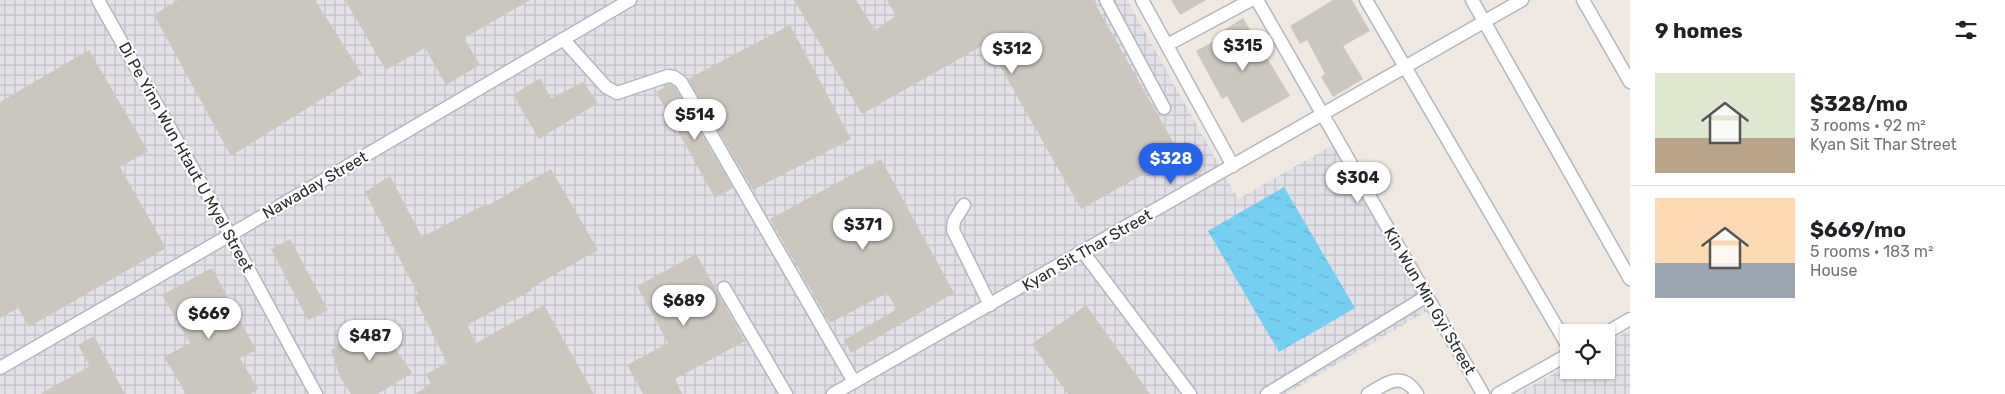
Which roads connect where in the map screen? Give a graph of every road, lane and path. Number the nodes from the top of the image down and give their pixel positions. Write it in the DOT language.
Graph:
graph roads {
  1 [pos="98,0"];
  2 [pos="630,0"];
  3 [pos="1106,0"];
  4 [pos="1142,0"];
  5 [pos="1251,0"];
  6 [pos="1257,0"];
  7 [pos="1366,0"];
  8 [pos="1472,0"];
  9 [pos="1522,0"];
  10 [pos="1584,0"];
  11 [pos="1484,22"];
  12 [pos="564,39"];
  13 [pos="1167,45"];
  14 [pos="1405,67"];
  15 [pos="1630,82"];
  16 [pos="1164,108"];
  17 [pos="1323,114"];
  18 [pos="1234,166"];
  19 [pos="964,205"];
  20 [pos="230,235"];
  21 [pos="1083,252"];
  22 [pos="1630,279"];
  23 [pos="724,288"];
  24 [pos="1427,296"];
  25 [pos="990,305"];
  26 [pos="1630,320"];
  27 [pos="1615,328"];
  28 [pos="1560,333"];
  29 [pos="1560,359"];
  30 [pos="0,368"];
  31 [pos="854,382"];
  32 [pos="316,394"];
  33 [pos="786,394"];
  34 [pos="833,394"];
  35 [pos="1190,394"];
  36 [pos="1267,394"];
  37 [pos="1368,394"];
  38 [pos="1417,394"];
  39 [pos="1483,394"];
  40 [pos="1498,394"];
  1 -- 20 [label="street, Di Pe Yinn Wun Htaut U Myel Street"];
  2 -- 12 [label="street, Nawaday Street"];
  3 -- 16 [label="street"];
  4 -- 13 [label="street"];
  5 -- 13 [label="street"];
  6 -- 17 [label="street, Kin Wun Min Gyi Street"];
  7 -- 14 [label="street"];
  8 -- 11 [label="street"];
  9 -- 11 [label="street, Kyan Sit Thar Street"];
  10 -- 15 [label="street"];
  11 -- 14 [label="street, Kyan Sit Thar Street"];
  11 -- 22 [label="street"];
  12 -- 20 [label="street, Nawaday Street"];
  12 -- 31 [label="street"];
  13 -- 18 [label="street"];
  14 -- 17 [label="street, Kyan Sit Thar Street"];
  14 -- 28 [label="street"];
  17 -- 18 [label="street, Kyan Sit Thar Street"];
  17 -- 24 [label="street, Kin Wun Min Gyi Street"];
  18 -- 21 [label="street, Kyan Sit Thar Street"];
  19 -- 25 [label="street"];
  20 -- 30 [label="street, Nawaday Street"];
  20 -- 32 [label="street, Di Pe Yinn Wun Htaut U Myel Street"];
  21 -- 25 [label="street, Kyan Sit Thar Street"];
  21 -- 35 [label="street"];
  23 -- 33 [label="street"];
  24 -- 36 [label="street"];
  24 -- 39 [label="street, Kin Wun Min Gyi Street"];
  25 -- 31 [label="street, Kyan Sit Thar Street"];
  26 -- 27 [label="street"];
  29 -- 40 [label="street"];
  31 -- 34 [label="street, Kyan Sit Thar Street"];
  37 -- 38 [label="street"];
}
